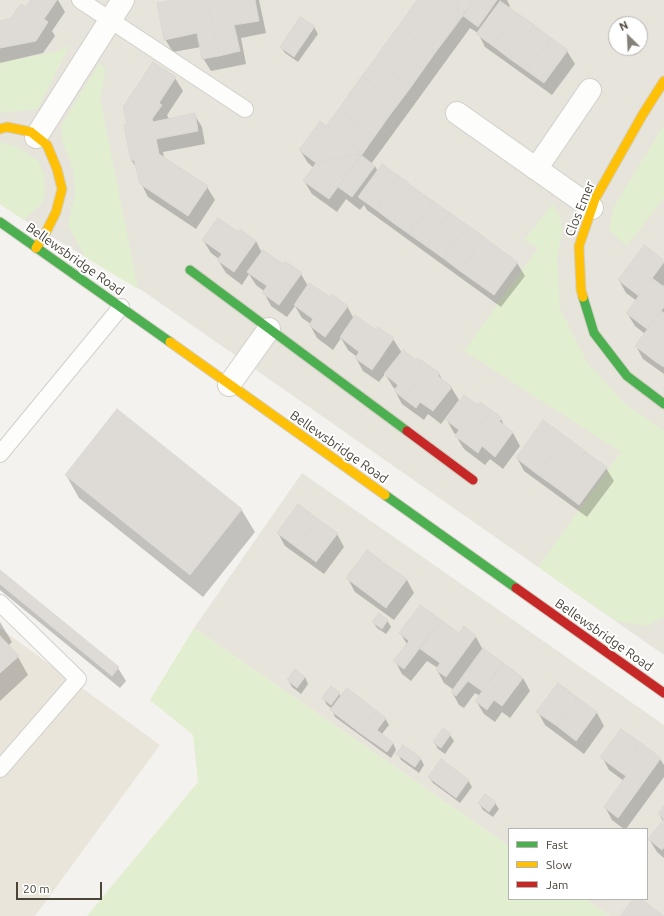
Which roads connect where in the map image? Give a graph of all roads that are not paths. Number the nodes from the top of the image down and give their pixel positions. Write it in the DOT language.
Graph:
graph roads {
  1 [pos="80,0"];
  2 [pos="123,0"];
  3 [pos="111,20"];
  4 [pos="664,80"];
  5 [pos="590,90"];
  6 [pos="245,109"];
  7 [pos="457,113"];
  8 [pos="0,129"];
  9 [pos="36,137"];
  10 [pos="536,169"];
  11 [pos="592,208"];
  12 [pos="0,222"];
  13 [pos="36,248"];
  14 [pos="190,270"];
  15 [pos="121,308"];
  16 [pos="269,329"];
  17 [pos="229,385"];
  18 [pos="664,404"];
  19 [pos="0,454"];
  20 [pos="473,480"];
  21 [pos="0,603"];
  22 [pos="662,687"];
  23 [pos="0,769"];
  1 -- 3 [label="lane"];
  2 -- 3 [label="street"];
  3 -- 6 [label="lane"];
  3 -- 9 [label="street"];
  4 -- 11 [label="street, Clos Emer"];
  5 -- 10 [label="street"];
  7 -- 10 [label="street"];
  8 -- 9 [label="street"];
  9 -- 13 [label="street"];
  10 -- 11 [label="street"];
  11 -- 18 [label="street, Clos Emer"];
  12 -- 13 [label="street, Bellewsbridge Road"];
  13 -- 15 [label="street, Bellewsbridge Road"];
  14 -- 16 [label="street"];
  15 -- 17 [label="street, Bellewsbridge Road"];
  15 -- 19 [label="lane"];
  16 -- 17 [label="street"];
  16 -- 20 [label="street"];
  17 -- 22 [label="street, Bellewsbridge Road"];
  21 -- 23 [label="lane"];
}
